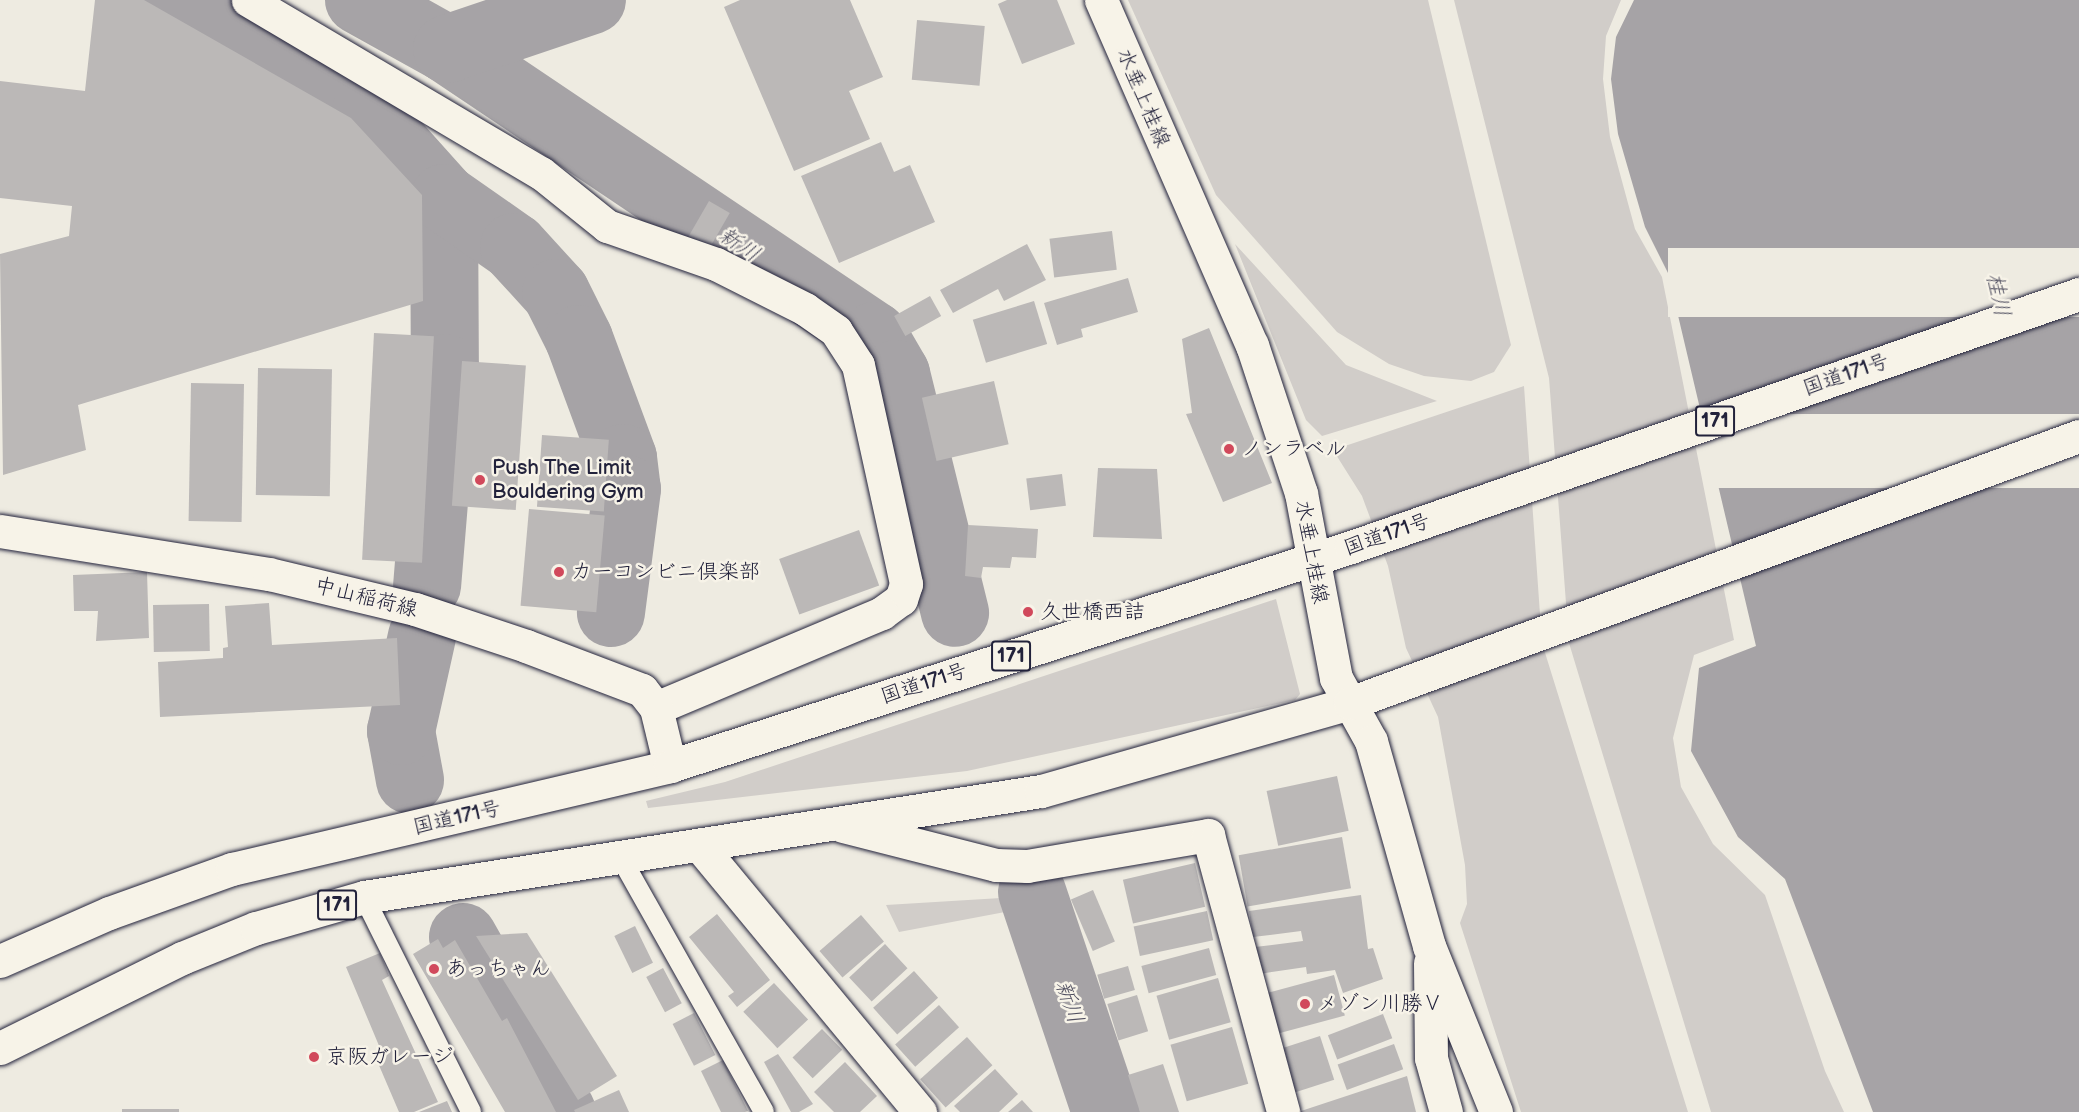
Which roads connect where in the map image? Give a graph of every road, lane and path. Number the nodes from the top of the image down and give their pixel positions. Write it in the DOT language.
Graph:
graph roads {
  1 [pos="248,0"];
  2 [pos="1101,0"];
  3 [pos="2079,294"];
  4 [pos="2079,436"];
  5 [pos="0,531"];
  6 [pos="1311,560"];
  7 [pos="1350,703"];
  8 [pos="656,708"];
  9 [pos="670,766"];
  10 [pos="843,826"];
  11 [pos="699,845"];
  12 [pos="621,858"];
  13 [pos="364,897"];
  14 [pos="1429,946"];
  15 [pos="0,961"];
  16 [pos="0,1048"];
  17 [pos="471,1112"];
  18 [pos="764,1112"];
  19 [pos="920,1112"];
  20 [pos="1282,1112"];
  21 [pos="1446,1112"];
  22 [pos="1496,1112"];
  1 -- 8 [label="main road"];
  2 -- 6 [label="main road, 水垂上桂線"];
  3 -- 6 [label="main road, 国道171号 / 171"];
  4 -- 7 [label="main road, 171"];
  5 -- 8 [label="main road, 中山稲荷線"];
  6 -- 7 [label="main road, 水垂上桂線"];
  6 -- 9 [label="main road, 国道171号 / 171"];
  7 -- 10 [label="main road, 171"];
  7 -- 14 [label="main road, 水垂上桂線"];
  8 -- 9 [label="main road"];
  9 -- 15 [label="main road, 国道171号 / 171"];
  10 -- 11 [label="main road, 171"];
  10 -- 20 [label="main road"];
  11 -- 12 [label="main road, 171"];
  11 -- 19 [label="main road"];
  12 -- 13 [label="main road, 171"];
  12 -- 18 [label="lane"];
  13 -- 16 [label="main road, 171"];
  13 -- 17 [label="lane"];
  14 -- 21 [label="main road"];
  14 -- 22 [label="main road, 水垂上桂線"];
}
